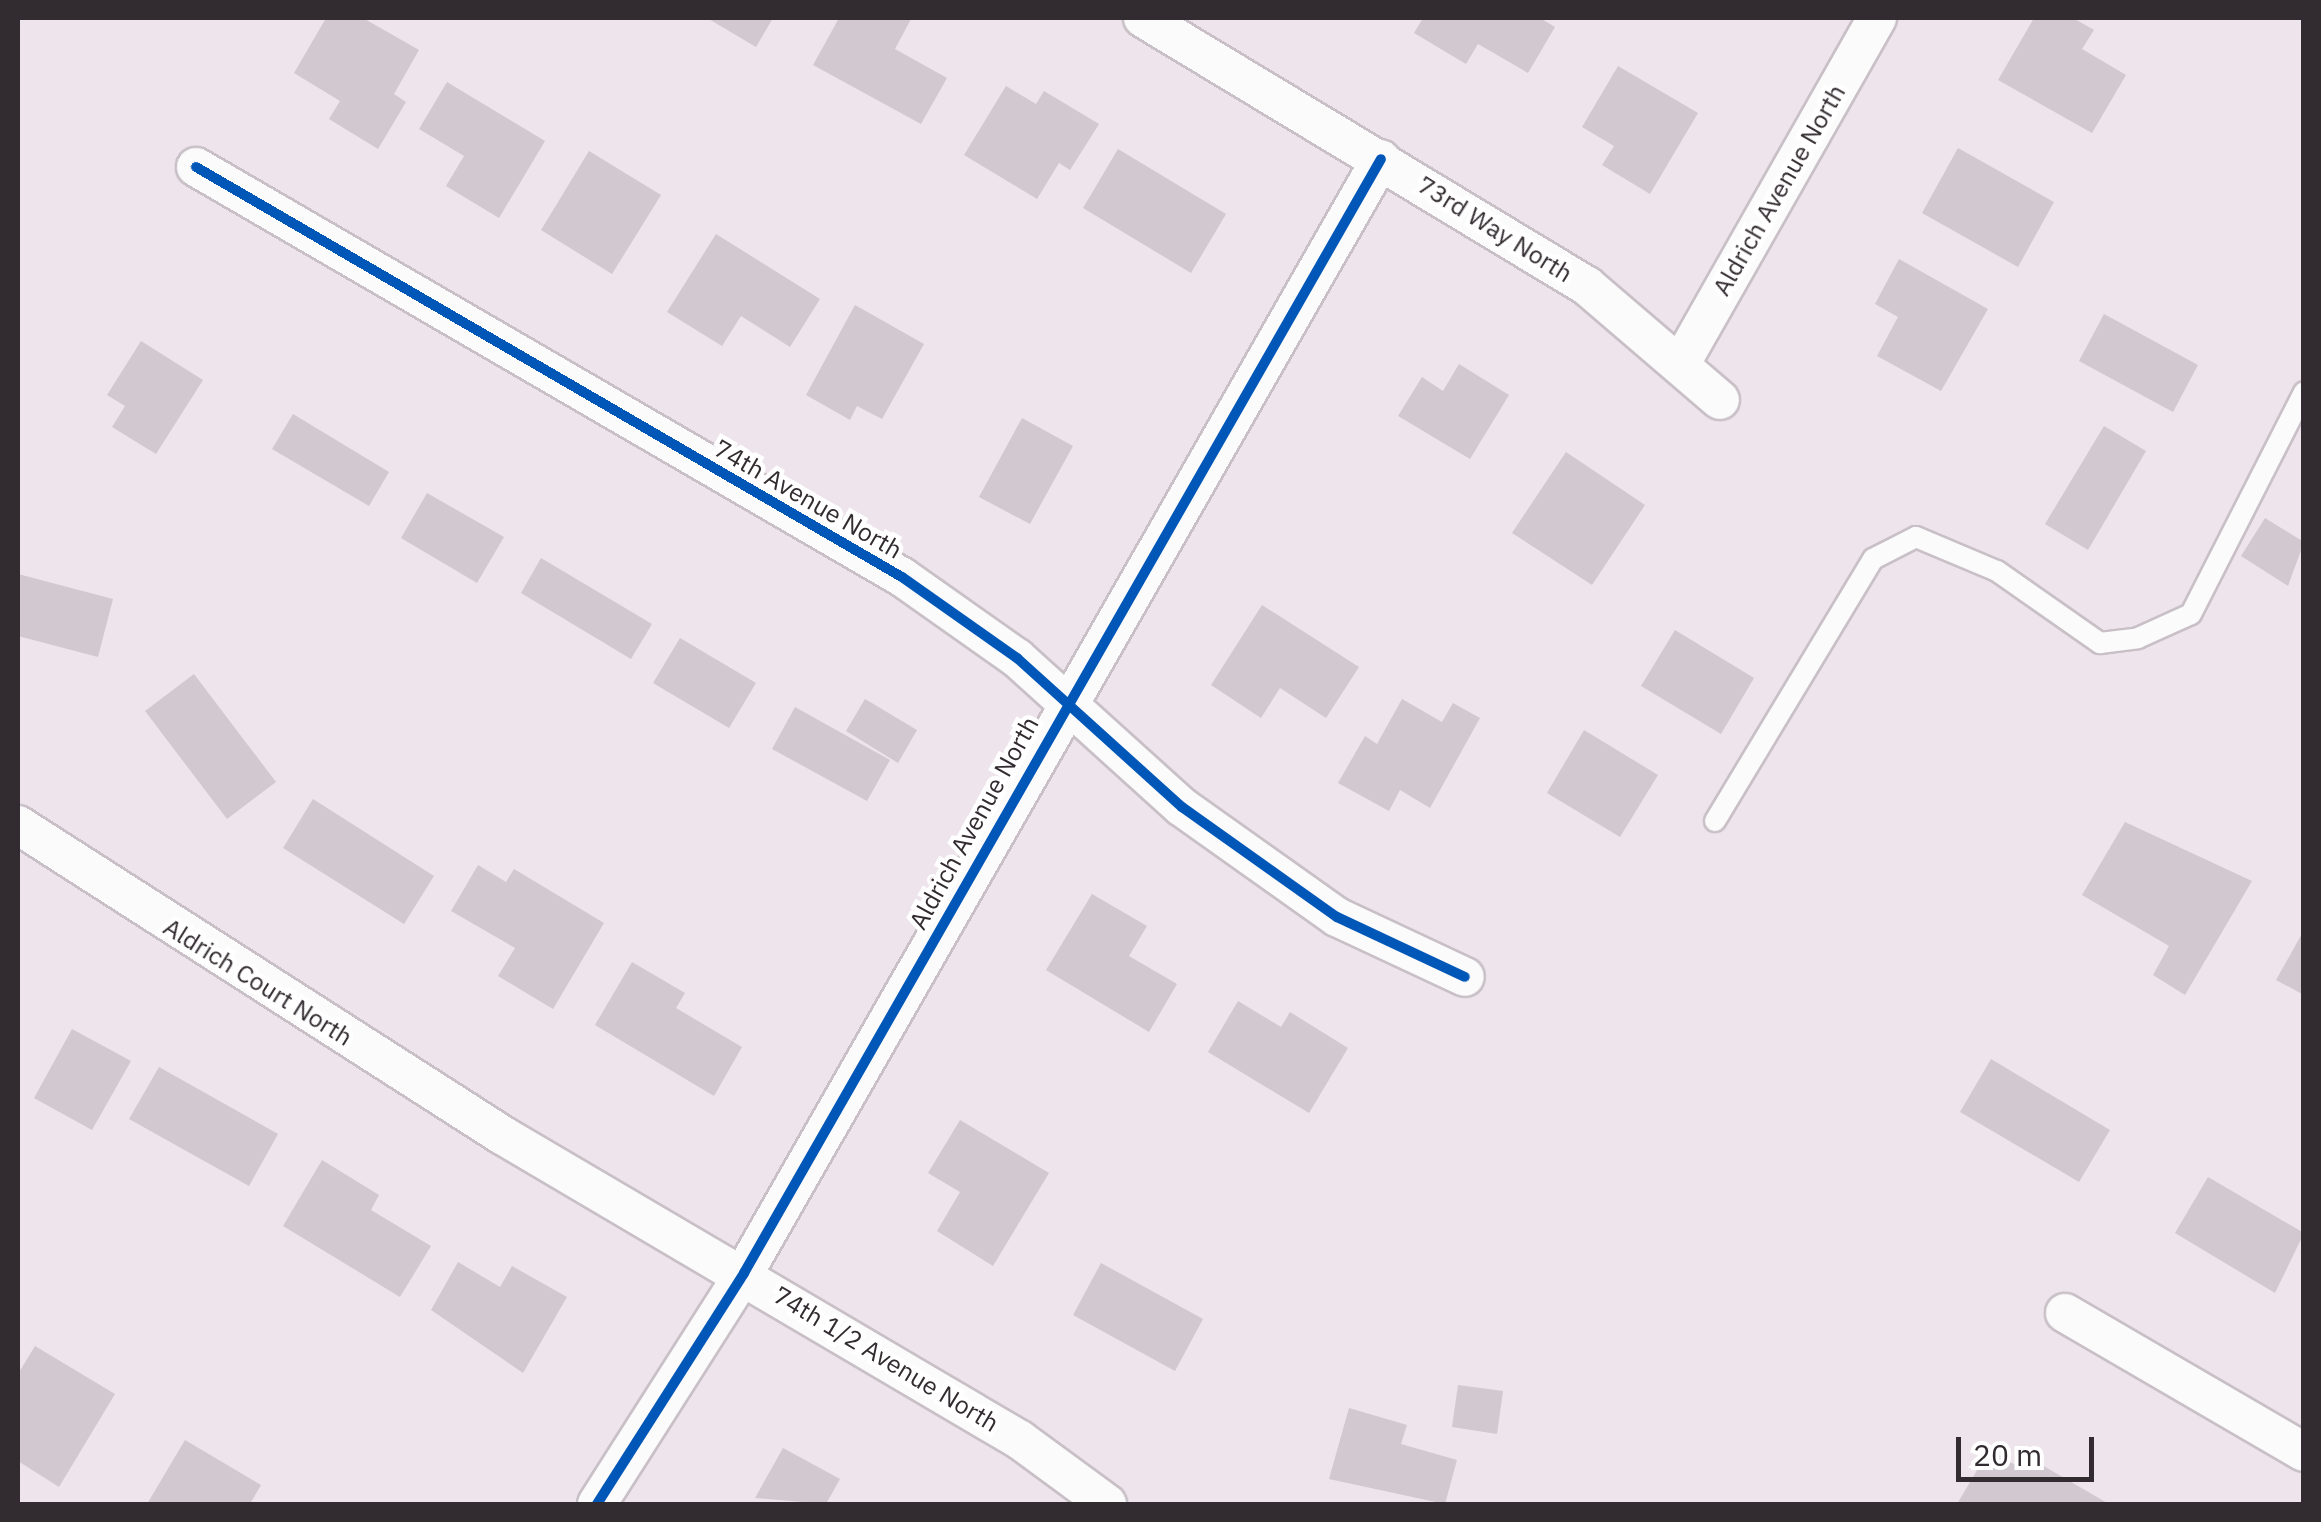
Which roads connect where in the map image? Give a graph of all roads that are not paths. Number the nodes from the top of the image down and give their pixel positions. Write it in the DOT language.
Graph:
graph roads {
  1 [pos="1142,18"];
  2 [pos="1877,18"];
  3 [pos="1382,158"];
  4 [pos="196,167"];
  5 [pos="1681,363"];
  6 [pos="2304,392"];
  7 [pos="1720,400"];
  8 [pos="1066,700"];
  9 [pos="1716,821"];
  10 [pos="18,825"];
  11 [pos="1464,978"];
  12 [pos="502,1135"];
  13 [pos="744,1273"];
  14 [pos="2066,1313"];
  15 [pos="2304,1452"];
  16 [pos="597,1504"];
  17 [pos="1108,1504"];
  1 -- 3 [label="street, 73rd Way North"];
  2 -- 5 [label="street, Aldrich Avenue North"];
  3 -- 5 [label="street, 73rd Way North"];
  3 -- 8 [label="street, Aldrich Avenue North"];
  4 -- 8 [label="street, 74th Avenue North"];
  5 -- 7 [label="street, 73rd Way North"];
  6 -- 9 [label="lane"];
  8 -- 11 [label="street, 74th Avenue North"];
  8 -- 13 [label="street, Aldrich Avenue North"];
  10 -- 12 [label="street, Aldrich Court North"];
  12 -- 13 [label="street, 74th 1/2 Avenue North"];
  13 -- 16 [label="street, Aldrich Avenue North"];
  13 -- 17 [label="street, 74th 1/2 Avenue North"];
  14 -- 15 [label="street"];
}
